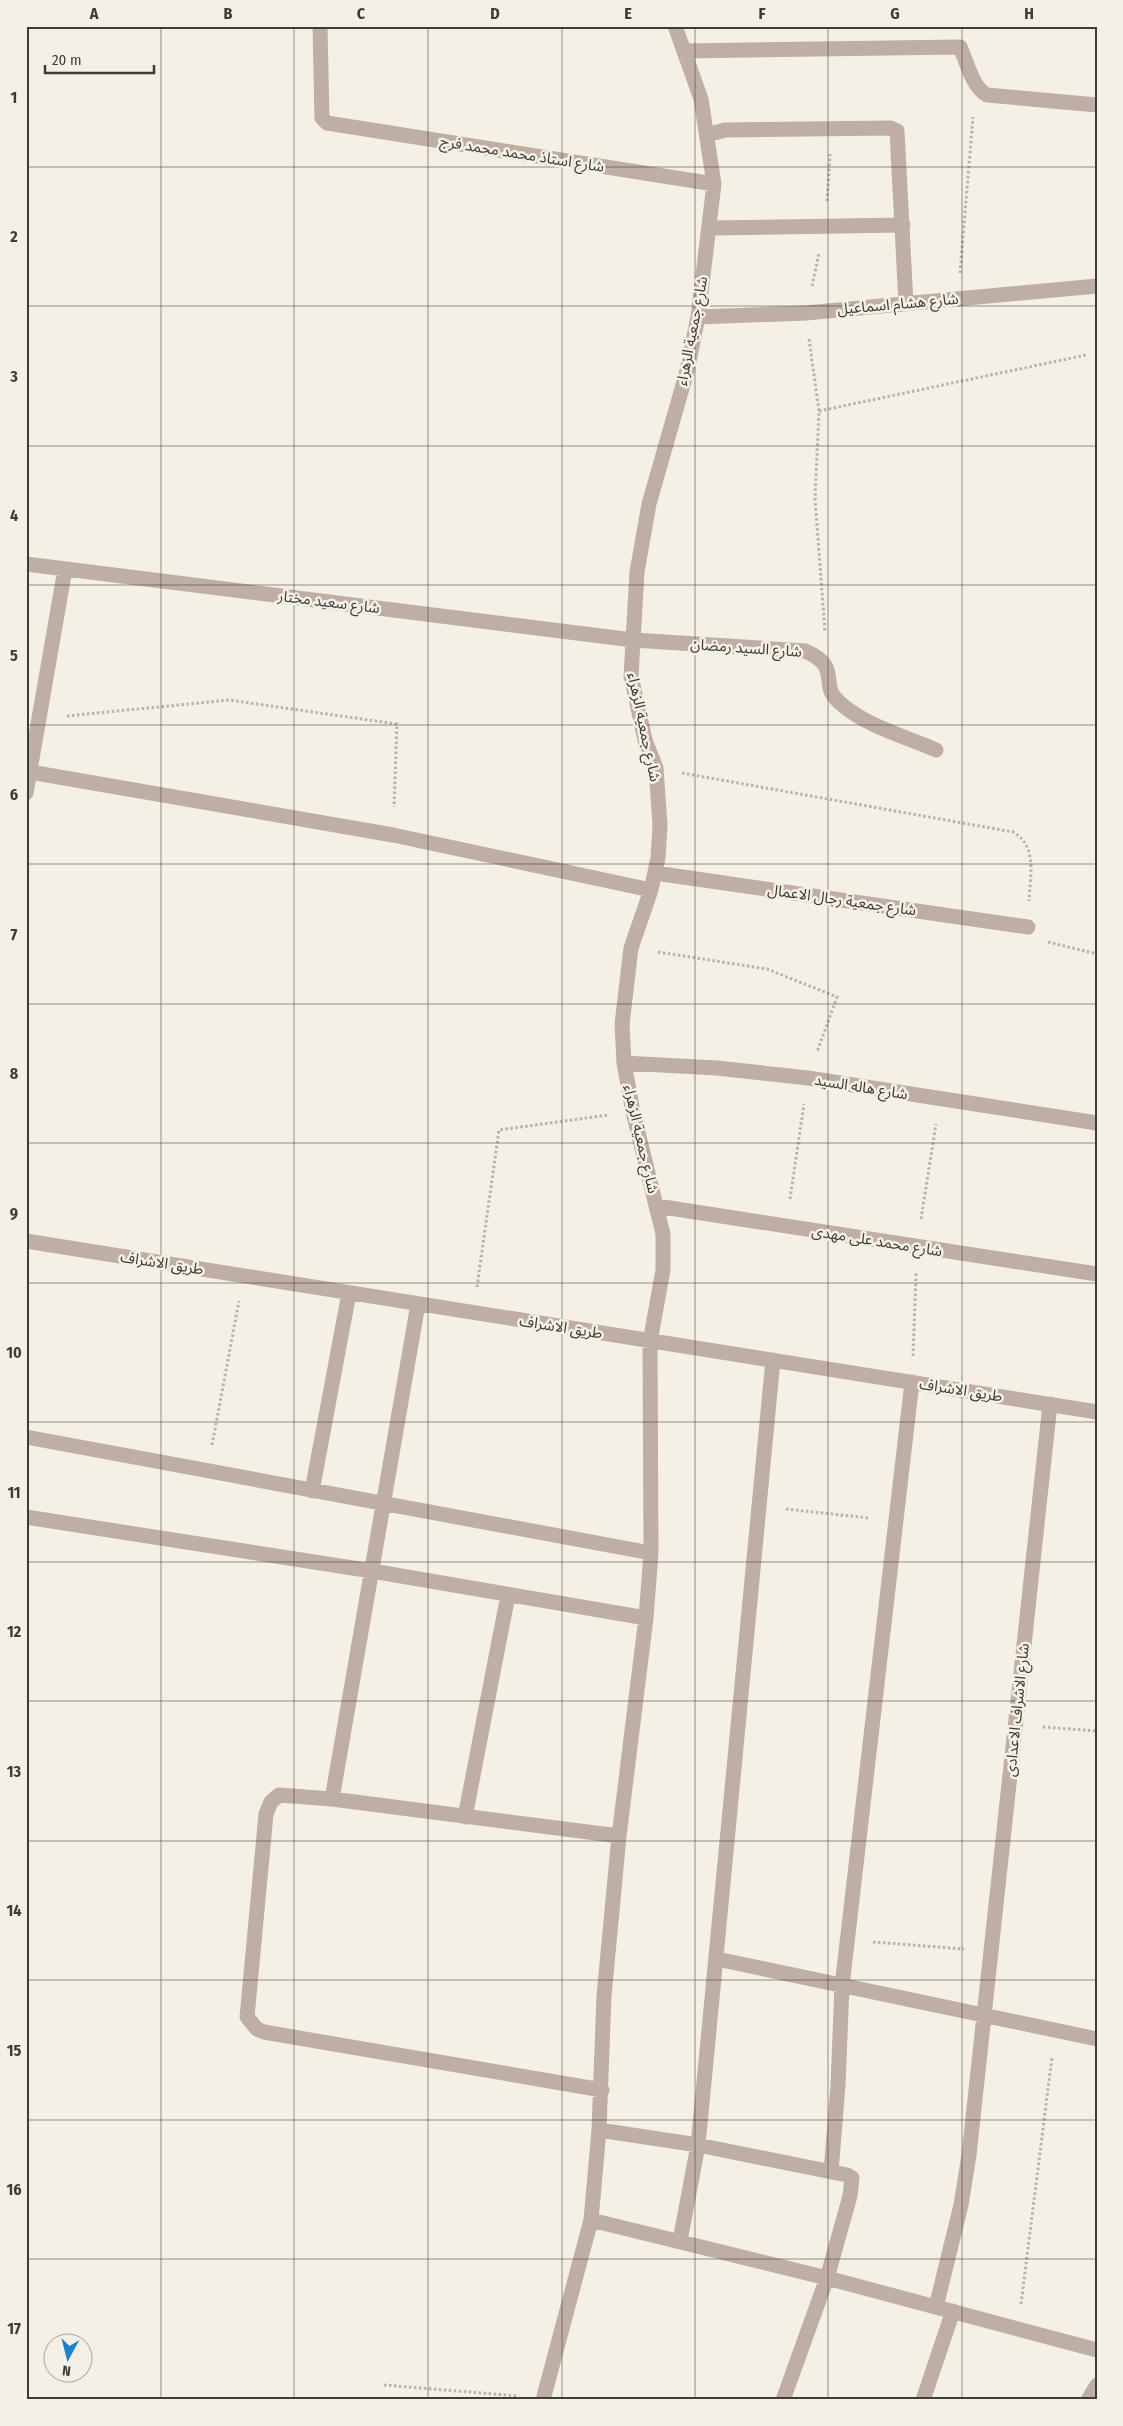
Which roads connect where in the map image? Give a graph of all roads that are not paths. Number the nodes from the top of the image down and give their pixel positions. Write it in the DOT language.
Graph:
graph roads {
  1 [pos="320,26"];
  2 [pos="675,26"];
  3 [pos="684,51"];
  4 [pos="1097,105"];
  5 [pos="707,135"];
  6 [pos="714,184"];
  7 [pos="903,225"];
  8 [pos="709,228"];
  9 [pos="1097,286"];
  10 [pos="906,304"];
  11 [pos="698,316"];
  12 [pos="26,564"];
  13 [pos="65,569"];
  14 [pos="633,640"];
  15 [pos="936,750"];
  16 [pos="30,772"];
  17 [pos="26,793"];
  18 [pos="655,873"];
  19 [pos="652,890"];
  20 [pos="1028,927"];
  21 [pos="624,1062"];
  22 [pos="1097,1123"];
  23 [pos="657,1206"];
  24 [pos="26,1241"];
  25 [pos="1097,1274"];
  26 [pos="348,1292"];
  27 [pos="418,1304"];
  28 [pos="650,1342"];
  29 [pos="774,1360"];
  30 [pos="912,1382"];
  31 [pos="1050,1404"];
  32 [pos="1097,1412"];
  33 [pos="26,1437"];
  34 [pos="312,1491"];
  35 [pos="384,1503"];
  36 [pos="26,1517"];
  37 [pos="651,1553"];
  38 [pos="372,1571"];
  39 [pos="508,1595"];
  40 [pos="646,1618"];
  41 [pos="332,1799"];
  42 [pos="465,1817"];
  43 [pos="618,1836"];
  44 [pos="717,1959"];
  45 [pos="842,1986"];
  46 [pos="985,2015"];
  47 [pos="1097,2039"];
  48 [pos="602,2090"];
  49 [pos="599,2130"];
  50 [pos="698,2145"];
  51 [pos="831,2172"];
  52 [pos="591,2220"];
  53 [pos="680,2241"];
  54 [pos="827,2278"];
  55 [pos="936,2307"];
  56 [pos="953,2311"];
  57 [pos="1097,2350"];
  58 [pos="1097,2384"];
  59 [pos="544,2399"];
  60 [pos="783,2400"];
  61 [pos="923,2400"];
  62 [pos="1088,2400"];
  1 -- 6 [label="street, شارع استاذ محمد محمد فرج"];
  2 -- 3 [label="street, شارع جمعية الزهراء"];
  3 -- 4 [label="street"];
  3 -- 5 [label="street, شارع جمعية الزهراء"];
  5 -- 6 [label="street, شارع جمعية الزهراء"];
  5 -- 7 [label="street"];
  6 -- 8 [label="street, شارع جمعية الزهراء"];
  7 -- 8 [label="street"];
  7 -- 10 [label="street"];
  8 -- 11 [label="street, شارع جمعية الزهراء"];
  9 -- 10 [label="street, شارع هشام اسماعيل"];
  10 -- 11 [label="street, شارع هشام اسماعيل"];
  11 -- 14 [label="street, شارع جمعية الزهراء"];
  12 -- 13 [label="street, شارع سعيد مختار"];
  13 -- 14 [label="street, شارع سعيد مختار"];
  13 -- 16 [label="street"];
  14 -- 15 [label="street, شارع السيد رمضان"];
  14 -- 18 [label="street, شارع جمعية الزهراء"];
  16 -- 17 [label="street"];
  16 -- 19 [label="street"];
  18 -- 19 [label="street, شارع جمعية الزهراء"];
  18 -- 20 [label="street, شارع جمعية رجال الاعمال"];
  19 -- 21 [label="street, شارع جمعية الزهراء"];
  21 -- 22 [label="street, شارع هاله السيد"];
  21 -- 23 [label="street, شارع جمعية الزهراء"];
  23 -- 25 [label="street, شارع محمد على مهدى"];
  23 -- 28 [label="street, شارع جمعية الزهراء"];
  24 -- 26 [label="street, طريق الاشراف"];
  26 -- 27 [label="street, طريق الاشراف"];
  26 -- 34 [label="street"];
  27 -- 28 [label="street, طريق الاشراف"];
  27 -- 35 [label="street"];
  28 -- 29 [label="street, طريق الاشراف"];
  28 -- 37 [label="street, شارع جمعية الزهراء"];
  29 -- 30 [label="street, طريق الاشراف"];
  29 -- 44 [label="street"];
  30 -- 31 [label="street, طريق الاشراف"];
  30 -- 45 [label="street"];
  31 -- 32 [label="street, طريق الاشراف"];
  31 -- 46 [label="street, شارع الاشراف الاعدادى"];
  33 -- 34 [label="street"];
  34 -- 35 [label="street"];
  35 -- 37 [label="street"];
  35 -- 38 [label="street"];
  36 -- 38 [label="street"];
  37 -- 40 [label="street, شارع جمعية الزهراء"];
  38 -- 39 [label="street"];
  38 -- 41 [label="street"];
  39 -- 40 [label="street"];
  39 -- 42 [label="street"];
  40 -- 43 [label="street, شارع جمعية الزهراء"];
  41 -- 42 [label="street"];
  41 -- 48 [label="street"];
  42 -- 43 [label="street"];
  43 -- 48 [label="street, شارع جمعية الزهراء"];
  44 -- 45 [label="street"];
  44 -- 50 [label="street"];
  45 -- 46 [label="street"];
  45 -- 51 [label="street"];
  46 -- 47 [label="street"];
  46 -- 55 [label="street, شارع الاشراف الاعدادى"];
  48 -- 49 [label="street, شارع جمعية الزهراء"];
  49 -- 50 [label="street"];
  49 -- 52 [label="street, شارع جمعية الزهراء"];
  50 -- 51 [label="street"];
  50 -- 53 [label="street"];
  51 -- 54 [label="street"];
  52 -- 53 [label="street"];
  52 -- 59 [label="street, شارع جمعية الزهراء"];
  53 -- 54 [label="street"];
  54 -- 55 [label="street"];
  54 -- 60 [label="street"];
  55 -- 56 [label="street"];
  56 -- 57 [label="street"];
  56 -- 61 [label="street"];
  58 -- 62 [label="street"];
}
